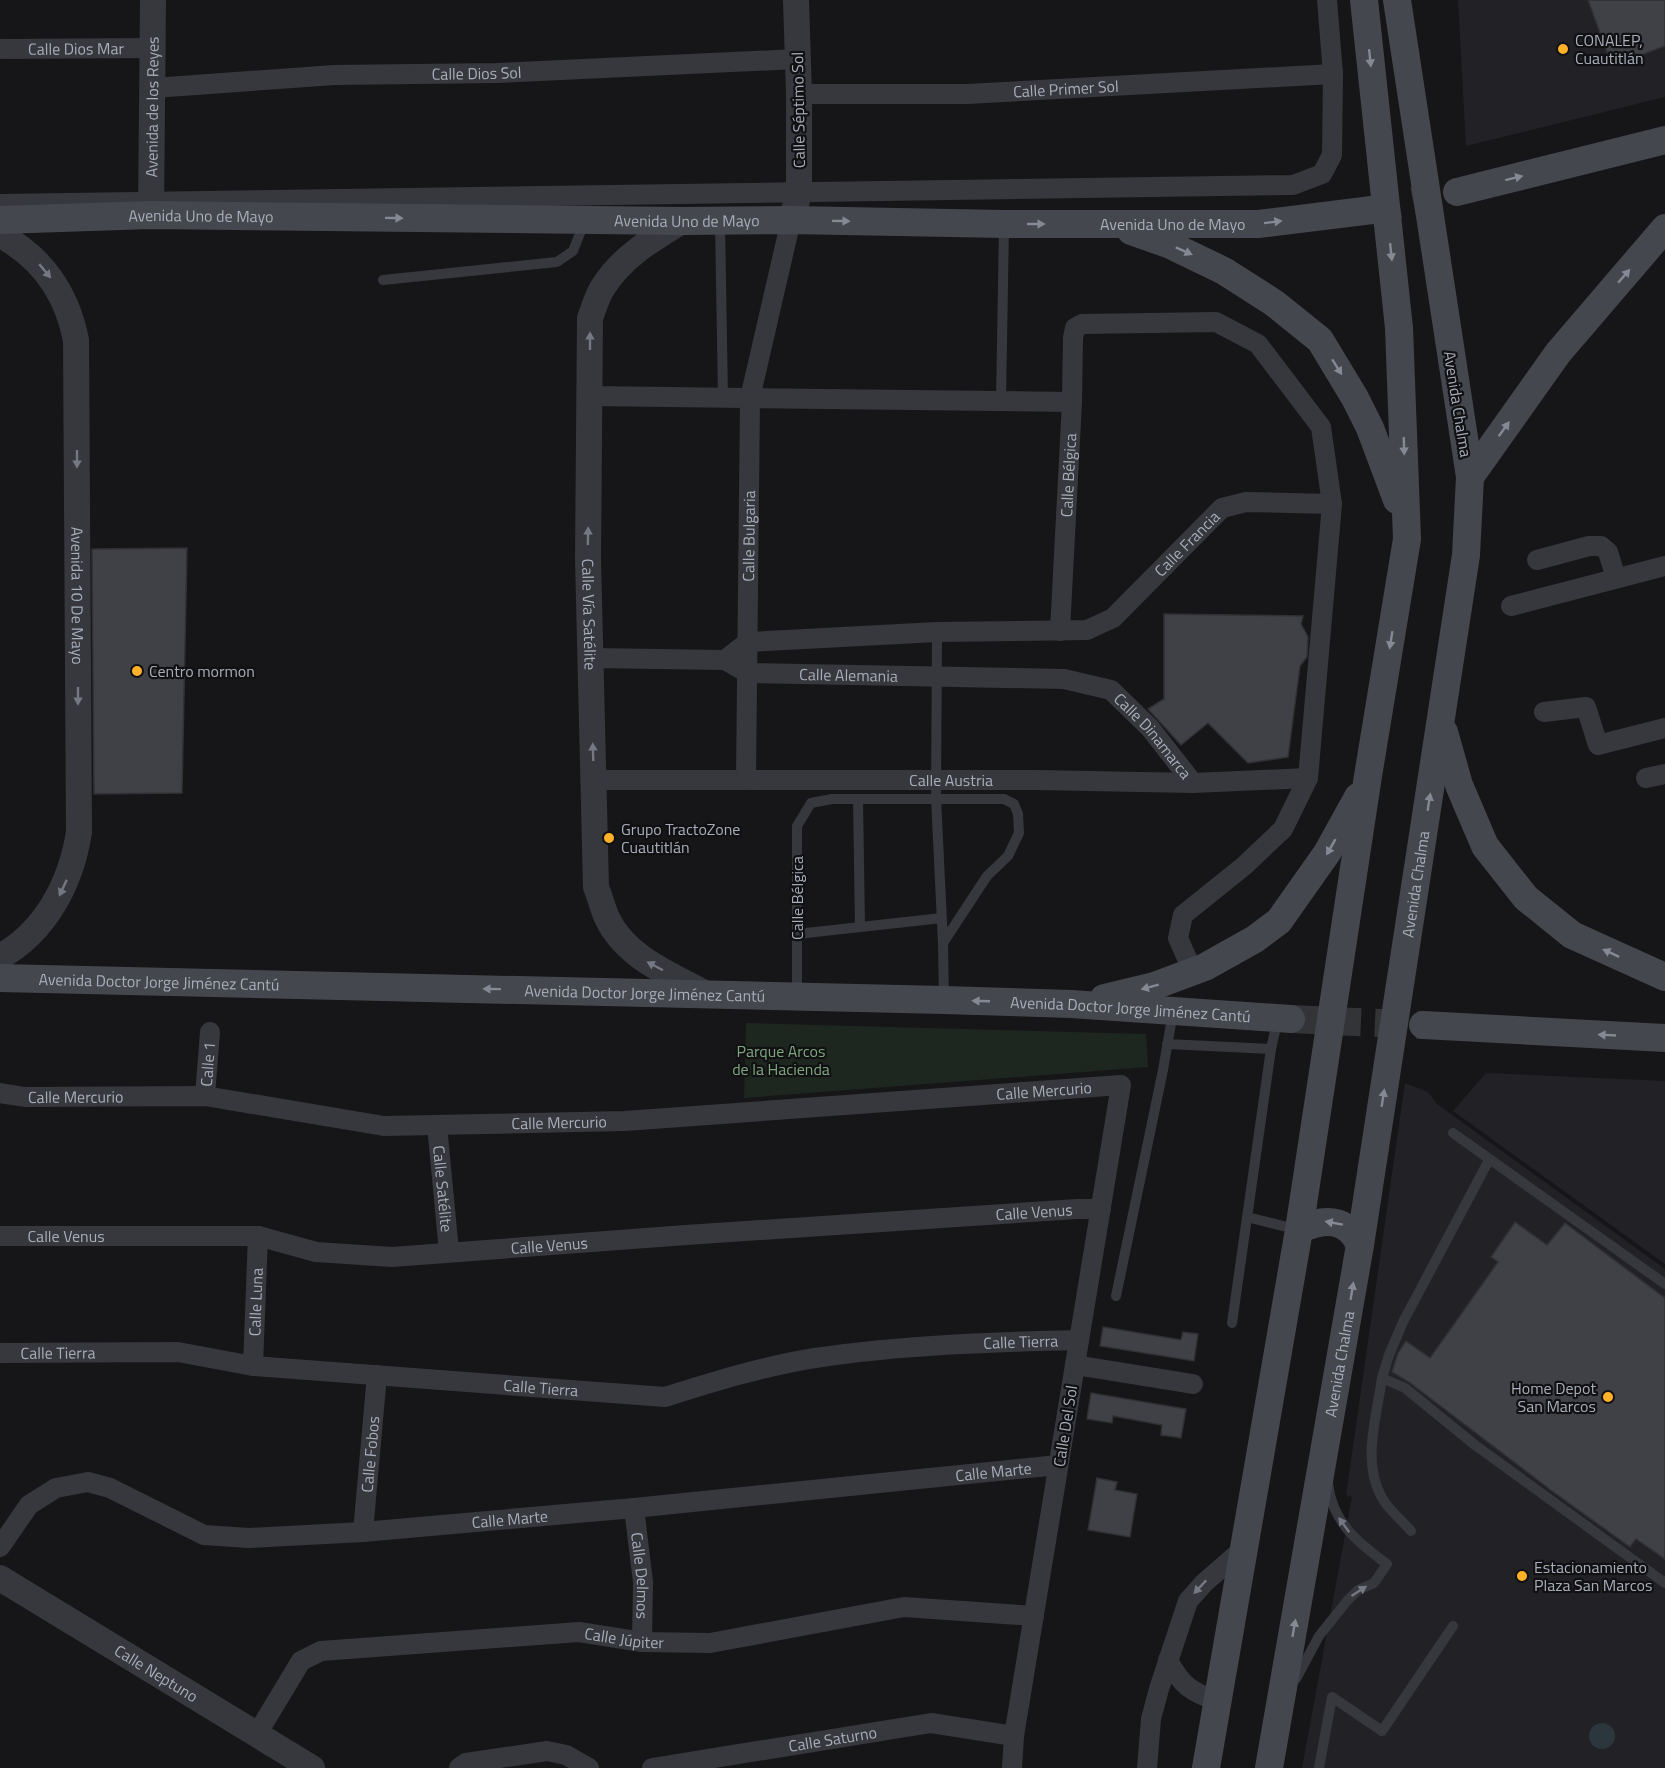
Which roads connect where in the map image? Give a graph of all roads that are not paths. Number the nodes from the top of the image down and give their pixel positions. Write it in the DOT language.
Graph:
graph roads {
  1 [pos="153,0"];
  2 [pos="796,0"];
  3 [pos="1327,0"];
  4 [pos="1364,0"];
  5 [pos="1397,0"];
  6 [pos="153,48"];
  7 [pos="0,49"];
  8 [pos="798,59"];
  9 [pos="1333,74"];
  10 [pos="153,88"];
  11 [pos="800,94"];
  12 [pos="1665,140"];
  13 [pos="1457,192"];
  14 [pos="0,204"];
  15 [pos="795,207"];
  16 [pos="152,208"];
  17 [pos="1372,210"];
  18 [pos="0,220"];
  19 [pos="586,220"];
  20 [pos="720,220"];
  21 [pos="682,221"];
  22 [pos="1004,224"];
  23 [pos="1109,224"];
  24 [pos="1665,228"];
  25 [pos="0,235"];
  26 [pos="383,280"];
  27 [pos="589,396"];
  28 [pos="723,398"];
  29 [pos="750,398"];
  30 [pos="1001,401"];
  31 [pos="1072,402"];
  32 [pos="1470,477"];
  33 [pos="1332,504"];
  34 [pos="1407,540"];
  35 [pos="1537,560"];
  36 [pos="1665,566"];
  37 [pos="1616,578"];
  38 [pos="1510,606"];
  39 [pos="937,632"];
  40 [pos="1060,632"];
  41 [pos="748,642"];
  42 [pos="590,657"];
  43 [pos="725,660"];
  44 [pos="748,673"];
  45 [pos="938,677"];
  46 [pos="1111,690"];
  47 [pos="1544,712"];
  48 [pos="1441,722"];
  49 [pos="1665,728"];
  50 [pos="1368,776"];
  51 [pos="1308,778"];
  52 [pos="594,780"];
  53 [pos="746,780"];
  54 [pos="1193,783"];
  55 [pos="936,789"];
  56 [pos="858,799"];
  57 [pos="942,918"];
  58 [pos="860,927"];
  59 [pos="797,934"];
  60 [pos="943,943"];
  61 [pos="0,957"];
  62 [pos="1193,972"];
  63 [pos="1665,977"];
  64 [pos="0,978"];
  65 [pos="706,994"];
  66 [pos="797,996"];
  67 [pos="944,1000"];
  68 [pos="1071,1004"];
  69 [pos="1173,1012"];
  70 [pos="1284,1019"];
  71 [pos="1423,1025"];
  72 [pos="210,1032"];
  73 [pos="1665,1038"];
  74 [pos="1167,1044"];
  75 [pos="1271,1048"];
  76 [pos="1121,1085"];
  77 [pos="0,1093"];
  78 [pos="205,1096"];
  79 [pos="437,1125"];
  80 [pos="1453,1133"];
  81 [pos="1488,1160"];
  82 [pos="1101,1209"];
  83 [pos="1247,1217"];
  84 [pos="1299,1230"];
  85 [pos="0,1236"];
  86 [pos="258,1236"];
  87 [pos="1360,1245"];
  88 [pos="449,1252"];
  89 [pos="1665,1284"];
  90 [pos="1116,1296"];
  91 [pos="1232,1323"];
  92 [pos="1079,1340"];
  93 [pos="0,1353"];
  94 [pos="1075,1365"];
  95 [pos="253,1366"];
  96 [pos="377,1375"];
  97 [pos="1382,1378"];
  98 [pos="1193,1384"];
  99 [pos="1325,1453"];
  100 [pos="1058,1465"];
  101 [pos="634,1508"];
  102 [pos="1411,1531"];
  103 [pos="363,1532"];
  104 [pos="0,1547"];
  105 [pos="1244,1548"];
  106 [pos="0,1578"];
  107 [pos="1665,1583"];
  108 [pos="1034,1616"];
  109 [pos="1453,1626"];
  110 [pos="642,1642"];
  111 [pos="1168,1660"];
  112 [pos="1217,1701"];
  113 [pos="1276,1729"];
  114 [pos="256,1734"];
  115 [pos="1014,1736"];
  116 [pos="312,1768"];
  117 [pos="459,1768"];
  118 [pos="589,1768"];
  119 [pos="652,1768"];
  120 [pos="1012,1768"];
  121 [pos="1147,1768"];
  122 [pos="1206,1768"];
  123 [pos="1269,1768"];
  124 [pos="1319,1768"];
  1 -- 6 [label="street, Avenida de los Reyes"];
  2 -- 8 [label="street, Calle Séptimo Sol"];
  3 -- 9 [label="street"];
  4 -- 34 [label="main road, one-way"];
  5 -- 32 [label="main road, Avenida Chalma"];
  6 -- 7 [label="street, Calle Dios Mar"];
  6 -- 10 [label="street, Avenida de los Reyes"];
  8 -- 10 [label="street, Calle Dios Sol"];
  8 -- 11 [label="street, Calle Séptimo Sol"];
  9 -- 11 [label="street, Calle Primer Sol"];
  9 -- 15 [label="street"];
  10 -- 16 [label="street, Avenida de los Reyes"];
  11 -- 15 [label="street, Calle Séptimo Sol"];
  13 -- 12 [label="main road, one-way"];
  14 -- 16 [label="street"];
  15 -- 16 [label="street"];
  15 -- 20 [label="main road, Avenida Uno de Mayo"];
  15 -- 22 [label="main road, Avenida Uno de Mayo, one-way"];
  15 -- 29 [label="street, Calle Bulgaria"];
  16 -- 18 [label="main road, Avenida Uno de Mayo"];
  16 -- 19 [label="main road, Avenida Uno de Mayo, one-way"];
  23 -- 17 [label="main road, Avenida Uno de Mayo, one-way"];
  19 -- 21 [label="main road, Avenida Uno de Mayo"];
  19 -- 26 [label="lane"];
  20 -- 21 [label="main road, Avenida Uno de Mayo"];
  20 -- 28 [label="lane"];
  27 -- 21 [label="street, Calle Vía Satélite, one-way"];
  22 -- 23 [label="main road, Avenida Uno de Mayo, one-way"];
  22 -- 30 [label="lane"];
  23 -- 34 [label="main road, one-way"];
  32 -- 24 [label="main road, one-way"];
  25 -- 61 [label="street, Avenida 10 De Mayo, one-way"];
  27 -- 28 [label="street"];
  42 -- 27 [label="street, Calle Vía Satélite, one-way"];
  28 -- 29 [label="street"];
  29 -- 30 [label="street"];
  29 -- 41 [label="street, Calle Bulgaria"];
  30 -- 31 [label="street"];
  31 -- 33 [label="street, Calle Bélgica"];
  31 -- 40 [label="street, Calle Bélgica"];
  32 -- 48 [label="main road, Avenida Chalma"];
  33 -- 40 [label="street, Calle Francia"];
  33 -- 51 [label="street"];
  34 -- 50 [label="main road, one-way"];
  35 -- 37 [label="street"];
  36 -- 37 [label="street"];
  37 -- 38 [label="street"];
  39 -- 40 [label="street, Calle Francia"];
  39 -- 41 [label="street, Calle Francia"];
  39 -- 45 [label="lane"];
  41 -- 43 [label="street"];
  41 -- 44 [label="street, Calle Bulgaria"];
  42 -- 43 [label="street, Calle Alemania"];
  52 -- 42 [label="street, Calle Vía Satélite, one-way"];
  43 -- 44 [label="street, Calle Alemania"];
  44 -- 45 [label="street, Calle Alemania"];
  44 -- 53 [label="street, Calle Bulgaria"];
  45 -- 46 [label="street, Calle Alemania"];
  45 -- 55 [label="lane"];
  46 -- 54 [label="street, Calle Dinamarca"];
  47 -- 49 [label="street"];
  63 -- 48 [label="main road, one-way"];
  87 -- 48 [label="main road, Avenida Chalma, one-way"];
  50 -- 62 [label="main road, one-way"];
  50 -- 84 [label="main road"];
  51 -- 54 [label="street, Calle Austria"];
  51 -- 62 [label="street"];
  52 -- 53 [label="street, Calle Austria"];
  65 -- 52 [label="street, Calle Vía Satélite, one-way"];
  53 -- 55 [label="street, Calle Austria"];
  54 -- 55 [label="street, Calle Austria"];
  55 -- 56 [label="lane"];
  55 -- 57 [label="lane"];
  55 -- 60 [label="lane"];
  56 -- 58 [label="lane"];
  56 -- 59 [label="lane, Calle Bélgica"];
  57 -- 58 [label="lane"];
  57 -- 60 [label="lane"];
  58 -- 59 [label="lane"];
  59 -- 66 [label="lane, Calle Bélgica"];
  60 -- 67 [label="lane"];
  62 -- 68 [label="main road, one-way"];
  65 -- 64 [label="main road, Avenida Doctor Jorge Jiménez Cantú, one-way"];
  65 -- 66 [label="main road, Avenida Doctor Jorge Jiménez Cantú"];
  66 -- 67 [label="main road, Avenida Doctor Jorge Jiménez Cantú"];
  68 -- 67 [label="main road, Avenida Doctor Jorge Jiménez Cantú, one-way"];
  68 -- 69 [label="main road, Avenida Doctor Jorge Jiménez Cantú"];
  69 -- 70 [label="main road, Avenida Doctor Jorge Jiménez Cantú"];
  69 -- 74 [label="lane"];
  70 -- 75 [label="lane"];
  73 -- 71 [label="main road, one-way"];
  72 -- 78 [label="street, Calle 1"];
  74 -- 75 [label="lane"];
  74 -- 90 [label="lane"];
  75 -- 83 [label="lane"];
  76 -- 79 [label="street, Calle Mercurio"];
  76 -- 82 [label="street, Calle Del Sol"];
  77 -- 78 [label="street, Calle Mercurio"];
  78 -- 79 [label="street, Calle Mercurio"];
  79 -- 88 [label="street, Calle Satélite"];
  80 -- 81 [label="lane"];
  81 -- 89 [label="lane"];
  81 -- 97 [label="lane"];
  82 -- 88 [label="street, Calle Venus"];
  82 -- 92 [label="street, Calle Del Sol"];
  83 -- 84 [label="lane"];
  83 -- 91 [label="lane"];
  87 -- 84 [label="main road, one-way"];
  84 -- 105 [label="main road"];
  85 -- 86 [label="street, Calle Venus"];
  86 -- 88 [label="street, Calle Venus"];
  86 -- 95 [label="street, Calle Luna"];
  99 -- 87 [label="main road, Avenida Chalma, one-way"];
  92 -- 94 [label="street, Calle Del Sol"];
  92 -- 96 [label="street, Calle Tierra"];
  93 -- 95 [label="street, Calle Tierra"];
  94 -- 98 [label="street"];
  94 -- 100 [label="street, Calle Del Sol"];
  95 -- 96 [label="street, Calle Tierra"];
  96 -- 103 [label="street, Calle Fobos"];
  97 -- 102 [label="lane"];
  97 -- 107 [label="lane"];
  113 -- 99 [label="main road, Avenida Chalma, one-way"];
  113 -- 99 [label="lane, one-way"];
  100 -- 101 [label="street, Calle Marte"];
  100 -- 108 [label="street, Calle Del Sol"];
  101 -- 103 [label="street, Calle Marte"];
  101 -- 110 [label="street, Calle Delmos"];
  103 -- 104 [label="street, Calle Marte"];
  105 -- 111 [label="street, one-way"];
  105 -- 112 [label="main road"];
  106 -- 114 [label="street, Calle Neptuno"];
  108 -- 110 [label="street, Calle Júpiter"];
  108 -- 115 [label="street, Calle Del Sol"];
  109 -- 124 [label="lane"];
  110 -- 114 [label="street, Calle Júpiter"];
  111 -- 112 [label="street"];
  111 -- 121 [label="street"];
  112 -- 122 [label="main road"];
  113 -- 123 [label="main road, Avenida Chalma"];
  114 -- 116 [label="street, Calle Neptuno"];
  115 -- 119 [label="street, Calle Saturno"];
  115 -- 120 [label="street, Calle Del Sol"];
  117 -- 118 [label="street"];
}
